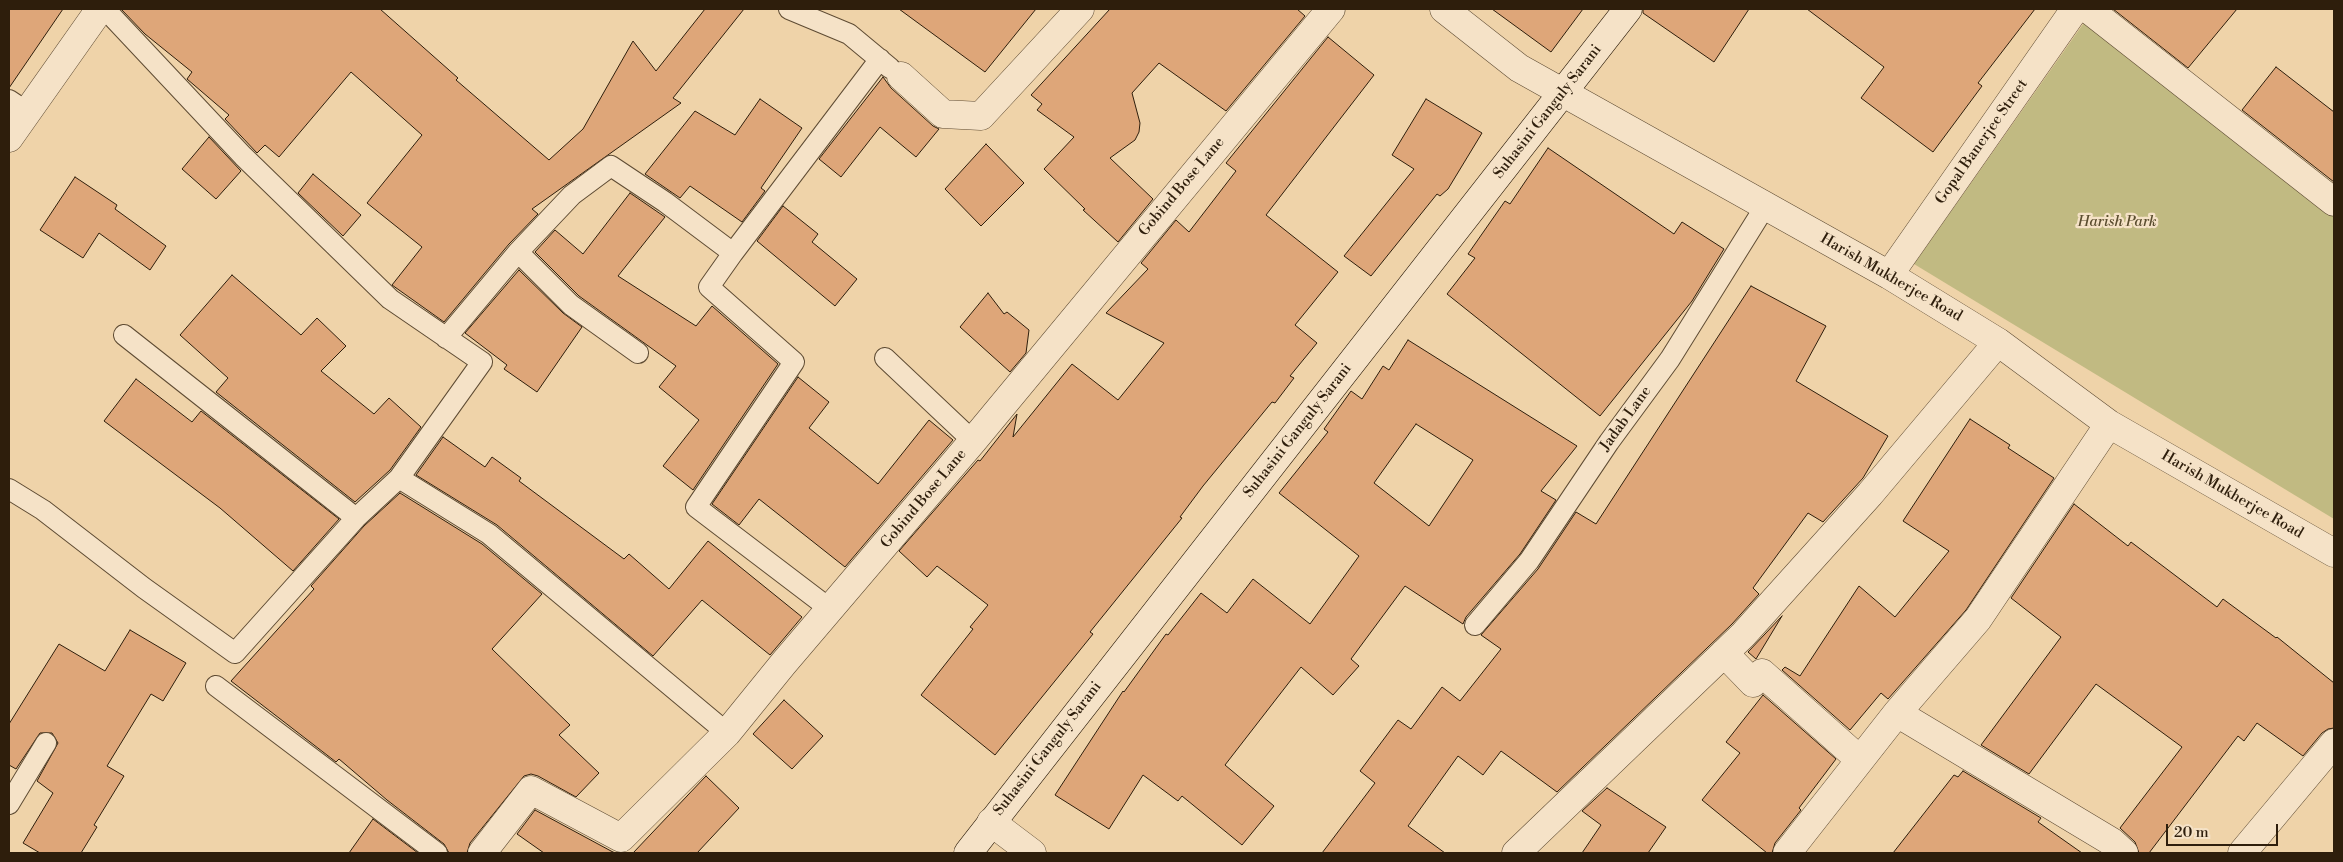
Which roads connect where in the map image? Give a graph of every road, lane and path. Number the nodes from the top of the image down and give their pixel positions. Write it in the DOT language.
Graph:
graph roads {
  1 [pos="100,9"];
  2 [pos="104,9"];
  3 [pos="790,9"];
  4 [pos="1080,9"];
  5 [pos="1331,9"];
  6 [pos="1444,9"];
  7 [pos="1628,9"];
  8 [pos="2075,9"];
  9 [pos="2088,9"];
  10 [pos="880,59"];
  11 [pos="901,76"];
  12 [pos="1563,92"];
  13 [pos="18,106"];
  14 [pos="9,138"];
  15 [pos="2334,202"];
  16 [pos="1766,206"];
  17 [pos="518,252"];
  18 [pos="733,253"];
  19 [pos="1889,275"];
  20 [pos="124,335"];
  21 [pos="446,338"];
  22 [pos="1998,342"];
  23 [pos="638,353"];
  24 [pos="885,358"];
  25 [pos="2110,424"];
  26 [pos="973,441"];
  27 [pos="400,478"];
  28 [pos="9,489"];
  29 [pos="356,518"];
  30 [pos="2334,553"];
  31 [pos="830,609"];
  32 [pos="1475,624"];
  33 [pos="1724,653"];
  34 [pos="216,686"];
  35 [pos="1897,712"];
  36 [pos="727,733"];
  37 [pos="46,743"];
  38 [pos="2334,743"];
  39 [pos="1860,760"];
  40 [pos="9,804"];
  41 [pos="991,822"];
  42 [pos="437,853"];
  43 [pos="482,853"];
  44 [pos="968,853"];
  45 [pos="1032,853"];
  46 [pos="1516,853"];
  47 [pos="1787,853"];
  48 [pos="2124,853"];
  49 [pos="2242,853"];
  1 -- 13 [label="street"];
  2 -- 21 [label="lane"];
  3 -- 10 [label="lane"];
  4 -- 11 [label="street"];
  5 -- 26 [label="street, Gobind Bose Lane"];
  6 -- 12 [label="street, Harish Mukherjee Road"];
  7 -- 12 [label="street, Suhasini Ganguly Sarani"];
  8 -- 19 [label="street, Gopal Banerjee Street"];
  9 -- 15 [label="street"];
  10 -- 11 [label="lane"];
  10 -- 18 [label="lane"];
  12 -- 16 [label="street, Harish Mukherjee Road"];
  12 -- 41 [label="street, Suhasini Ganguly Sarani"];
  13 -- 14 [label="street"];
  16 -- 19 [label="street, Harish Mukherjee Road"];
  16 -- 32 [label="lane, Jadab Lane"];
  17 -- 18 [label="lane"];
  17 -- 21 [label="lane"];
  17 -- 23 [label="lane"];
  18 -- 31 [label="lane"];
  19 -- 22 [label="street, Harish Mukherjee Road"];
  20 -- 29 [label="lane"];
  21 -- 27 [label="lane"];
  22 -- 25 [label="street, Harish Mukherjee Road"];
  22 -- 33 [label="street"];
  24 -- 26 [label="lane"];
  25 -- 30 [label="street, Harish Mukherjee Road"];
  25 -- 35 [label="street"];
  26 -- 31 [label="street, Gobind Bose Lane"];
  27 -- 29 [label="lane"];
  27 -- 36 [label="lane"];
  28 -- 29 [label="lane"];
  31 -- 36 [label="street, Gobind Bose Lane"];
  33 -- 39 [label="street"];
  33 -- 46 [label="street"];
  34 -- 42 [label="lane"];
  35 -- 39 [label="street"];
  35 -- 48 [label="street"];
  36 -- 43 [label="street, Gobind Bose Lane"];
  37 -- 40 [label="lane"];
  38 -- 49 [label="street"];
  39 -- 47 [label="street"];
  41 -- 44 [label="street, Suhasini Ganguly Sarani"];
  41 -- 45 [label="street"];
}
